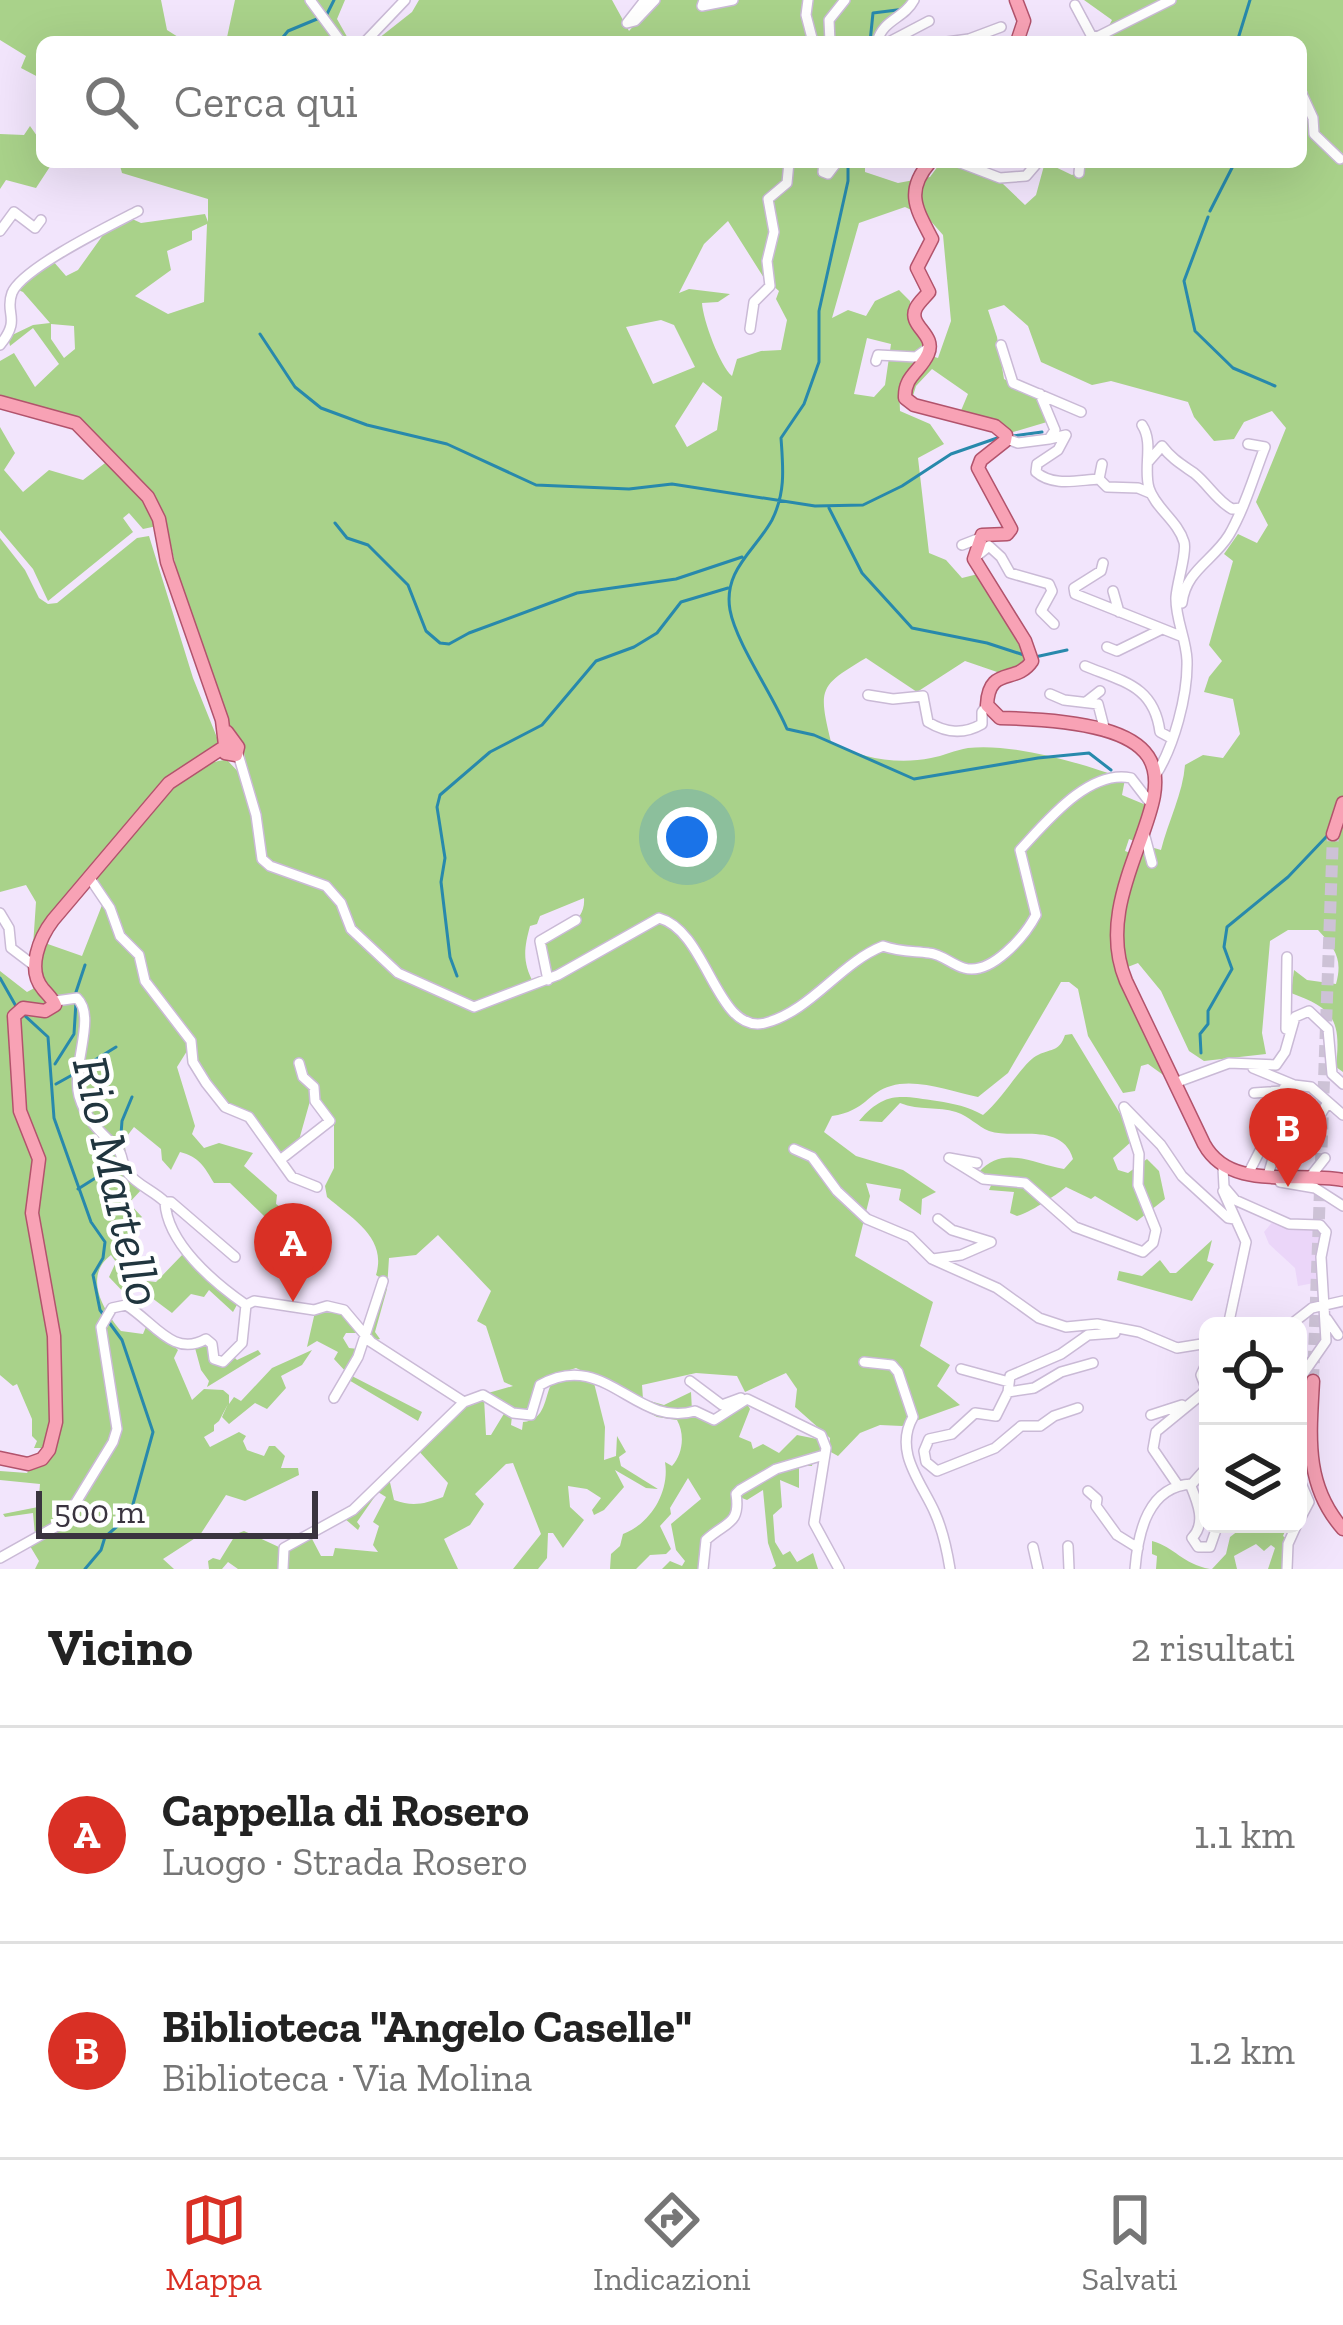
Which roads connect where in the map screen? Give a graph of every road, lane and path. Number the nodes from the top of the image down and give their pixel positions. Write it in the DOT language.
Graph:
graph roads {
  1 [pos="310,0"];
  2 [pos="405,0"];
  3 [pos="645,0"];
  4 [pos="655,0"];
  5 [pos="704,0"];
  6 [pos="733,0"];
  7 [pos="808,0"];
  8 [pos="844,0"];
  9 [pos="914,0"];
  10 [pos="1016,0"];
  11 [pos="1171,0"];
  12 [pos="1075,5"];
  13 [pos="929,21"];
  14 [pos="1001,27"];
  15 [pos="337,36"];
  16 [pos="371,36"];
  17 [pos="811,36"];
  18 [pos="830,36"];
  19 [pos="879,36"];
  20 [pos="900,36"];
  21 [pos="977,36"];
  22 [pos="1019,36"];
  23 [pos="1094,36"];
  24 [pos="1099,36"];
  25 [pos="1307,106"];
  26 [pos="1342,160"];
  27 [pos="788,168"];
  28 [pos="928,168"];
  29 [pos="974,168"];
  30 [pos="1033,168"];
  31 [pos="138,211"];
  32 [pos="40,220"];
  33 [pos="0,231"];
  34 [pos="750,329"];
  35 [pos="0,345"];
  36 [pos="930,345"];
  37 [pos="1001,345"];
  38 [pos="877,361"];
  39 [pos="1040,394"];
  40 [pos="0,402"];
  41 [pos="1081,412"];
  42 [pos="1142,425"];
  43 [pos="1166,432"];
  44 [pos="1006,439"];
  45 [pos="1049,439"];
  46 [pos="1248,444"];
  47 [pos="1162,446"];
  48 [pos="1102,464"];
  49 [pos="1145,467"];
  50 [pos="1099,479"];
  51 [pos="1150,494"];
  52 [pos="1241,508"];
  53 [pos="980,538"];
  54 [pos="962,545"];
  55 [pos="974,559"];
  56 [pos="1103,563"];
  57 [pos="1113,591"];
  58 [pos="1119,612"];
  59 [pos="1180,620"];
  60 [pos="1054,625"];
  61 [pos="1162,629"];
  62 [pos="1184,638"];
  63 [pos="1107,647"];
  64 [pos="1085,666"];
  65 [pos="1100,691"];
  66 [pos="1051,694"];
  67 [pos="868,695"];
  68 [pos="1086,702"];
  69 [pos="987,705"];
  70 [pos="1105,731"];
  71 [pos="1171,738"];
  72 [pos="230,750"];
  73 [pos="1155,776"];
  74 [pos="1150,800"];
  75 [pos="1343,802"];
  76 [pos="1144,833"];
  77 [pos="1333,834"];
  78 [pos="1152,862"];
  79 [pos="88,878"];
  80 [pos="0,913"];
  81 [pos="576,920"];
  82 [pos="1287,956"];
  83 [pos="36,967"];
  84 [pos="548,980"];
  85 [pos="56,1000"];
  86 [pos="1287,1040"];
  87 [pos="299,1063"];
  88 [pos="1242,1064"];
  89 [pos="1288,1083"];
  90 [pos="1179,1084"];
  91 [pos="1343,1084"];
  92 [pos="1254,1093"];
  93 [pos="1328,1104"];
  94 [pos="1343,1115"];
  95 [pos="1315,1123"];
  96 [pos="1268,1135"];
  97 [pos="794,1149"];
  98 [pos="1276,1149"];
  99 [pos="1325,1158"];
  100 [pos="280,1160"];
  101 [pos="977,1163"];
  102 [pos="1223,1168"];
  103 [pos="1248,1174"];
  104 [pos="1268,1175"];
  105 [pos="1310,1177"];
  106 [pos="1342,1178"];
  107 [pos="1224,1186"];
  108 [pos="316,1187"];
  109 [pos="165,1202"];
  110 [pos="1338,1202"];
  111 [pos="1235,1219"];
  112 [pos="938,1220"];
  113 [pos="235,1257"];
  114 [pos="932,1259"];
  115 [pos="382,1281"];
  116 [pos="1343,1301"];
  117 [pos="246,1305"];
  118 [pos="1322,1310"];
  119 [pos="1230,1317"];
  120 [pos="1298,1317"];
  121 [pos="1126,1331"];
  122 [pos="1338,1335"];
  123 [pos="365,1337"];
  124 [pos="1199,1344"];
  125 [pos="864,1362"];
  126 [pos="1093,1363"];
  127 [pos="1307,1368"];
  128 [pos="961,1369"];
  129 [pos="690,1381"];
  130 [pos="1312,1381"];
  131 [pos="1008,1387"];
  132 [pos="1199,1396"];
  133 [pos="1199,1396"];
  134 [pos="334,1398"];
  135 [pos="744,1401"];
  136 [pos="464,1402"];
  137 [pos="1078,1408"];
  138 [pos="1151,1415"];
  139 [pos="824,1455"];
  140 [pos="0,1458"];
  141 [pos="937,1471"];
  142 [pos="1199,1475"];
  143 [pos="920,1480"];
  144 [pos="1177,1484"];
  145 [pos="1190,1484"];
  146 [pos="1088,1491"];
  147 [pos="1199,1496"];
  148 [pos="1199,1528"];
  149 [pos="1343,1529"];
  150 [pos="1215,1533"];
  151 [pos="1294,1533"];
  152 [pos="1068,1546"];
  153 [pos="1033,1547"];
  154 [pos="1138,1548"];
  155 [pos="0,1558"];
  156 [pos="706,1568"];
  157 [pos="283,1569"];
  158 [pos="839,1569"];
  159 [pos="950,1569"];
  160 [pos="1038,1569"];
  161 [pos="1069,1569"];
  162 [pos="1135,1569"];
  163 [pos="1287,1569"];
  1 -- 15 [label="street"];
  2 -- 16 [label="street"];
  3 -- 4 [label="street"];
  5 -- 6 [label="street"];
  7 -- 17 [label="street"];
  8 -- 18 [label="street"];
  9 -- 19 [label="street"];
  10 -- 22 [label="main road"];
  11 -- 24 [label="street"];
  12 -- 23 [label="street"];
  13 -- 20 [label="street"];
  14 -- 21 [label="street"];
  25 -- 26 [label="street"];
  27 -- 34 [label="street"];
  28 -- 36 [label="main road"];
  29 -- 30 [label="street"];
  31 -- 35 [label="street"];
  32 -- 33 [label="street"];
  36 -- 38 [label="street"];
  36 -- 44 [label="main road"];
  37 -- 39 [label="street"];
  39 -- 41 [label="street"];
  39 -- 45 [label="street"];
  40 -- 72 [label="main road"];
  42 -- 49 [label="street"];
  43 -- 47 [label="street"];
  44 -- 45 [label="street"];
  44 -- 53 [label="main road"];
  45 -- 50 [label="street"];
  46 -- 52 [label="street"];
  47 -- 49 [label="street"];
  47 -- 52 [label="street"];
  48 -- 50 [label="street"];
  49 -- 51 [label="street"];
  50 -- 51 [label="street"];
  51 -- 59 [label="street"];
  52 -- 59 [label="street"];
  53 -- 54 [label="street"];
  53 -- 55 [label="main road"];
  55 -- 60 [label="street"];
  55 -- 69 [label="main road"];
  56 -- 58 [label="street"];
  57 -- 58 [label="street"];
  58 -- 61 [label="street"];
  59 -- 62 [label="street"];
  61 -- 62 [label="street"];
  61 -- 63 [label="street"];
  62 -- 71 [label="street"];
  64 -- 71 [label="street"];
  65 -- 68 [label="street"];
  66 -- 68 [label="street"];
  67 -- 69 [label="street"];
  68 -- 70 [label="street"];
  69 -- 70 [label="main road"];
  70 -- 73 [label="main road"];
  71 -- 73 [label="street"];
  72 -- 79 [label="main road"];
  72 -- 84 [label="street"];
  73 -- 74 [label="main road"];
  74 -- 76 [label="main road"];
  74 -- 84 [label="street"];
  75 -- 77 [label="main road"];
  76 -- 78 [label="street"];
  76 -- 90 [label="main road"];
  79 -- 83 [label="main road"];
  79 -- 100 [label="street"];
  80 -- 83 [label="street"];
  81 -- 84 [label="street"];
  82 -- 86 [label="street"];
  83 -- 85 [label="main road"];
  85 -- 109 [label="street"];
  85 -- 140 [label="main road"];
  86 -- 88 [label="street"];
  86 -- 91 [label="street"];
  87 -- 100 [label="street"];
  88 -- 89 [label="street"];
  88 -- 90 [label="street"];
  89 -- 92 [label="street"];
  89 -- 93 [label="street"];
  90 -- 102 [label="main road"];
  93 -- 94 [label="street"];
  93 -- 95 [label="street"];
  96 -- 103 [label="street"];
  97 -- 114 [label="street"];
  98 -- 104 [label="street"];
  99 -- 105 [label="street"];
  100 -- 108 [label="street"];
  101 -- 111 [label="street"];
  102 -- 103 [label="main road"];
  102 -- 107 [label="street"];
  103 -- 104 [label="main road"];
  103 -- 110 [label="street"];
  104 -- 105 [label="main road"];
  105 -- 106 [label="main road"];
  107 -- 111 [label="street"];
  107 -- 118 [label="street"];
  109 -- 113 [label="street"];
  109 -- 117 [label="street"];
  111 -- 119 [label="street"];
  112 -- 114 [label="street"];
  114 -- 121 [label="street"];
  115 -- 123 [label="street"];
  116 -- 118 [label="street"];
  117 -- 123 [label="street"];
  117 -- 155 [label="street"];
  118 -- 120 [label="street"];
  118 -- 122 [label="street"];
  118 -- 127 [label="street"];
  121 -- 124 [label="street"];
  121 -- 131 [label="street"];
  123 -- 134 [label="street"];
  123 -- 136 [label="street"];
  125 -- 143 [label="street"];
  126 -- 131 [label="street"];
  128 -- 131 [label="street"];
  129 -- 135 [label="street"];
  130 -- 149 [label="main road"];
  131 -- 141 [label="street"];
  132 -- 138 [label="street"];
  133 -- 144 [label="street"];
  135 -- 136 [label="street"];
  135 -- 139 [label="street"];
  136 -- 157 [label="street"];
  137 -- 141 [label="street"];
  139 -- 156 [label="street"];
  139 -- 158 [label="street"];
  141 -- 143 [label="street"];
  142 -- 145 [label="street"];
  143 -- 159 [label="street"];
  144 -- 145 [label="street"];
  144 -- 154 [label="street"];
  145 -- 147 [label="street"];
  146 -- 154 [label="street"];
  148 -- 150 [label="street"];
  151 -- 163 [label="street"];
  152 -- 161 [label="street"];
  153 -- 160 [label="street"];
  154 -- 162 [label="street"];
}
